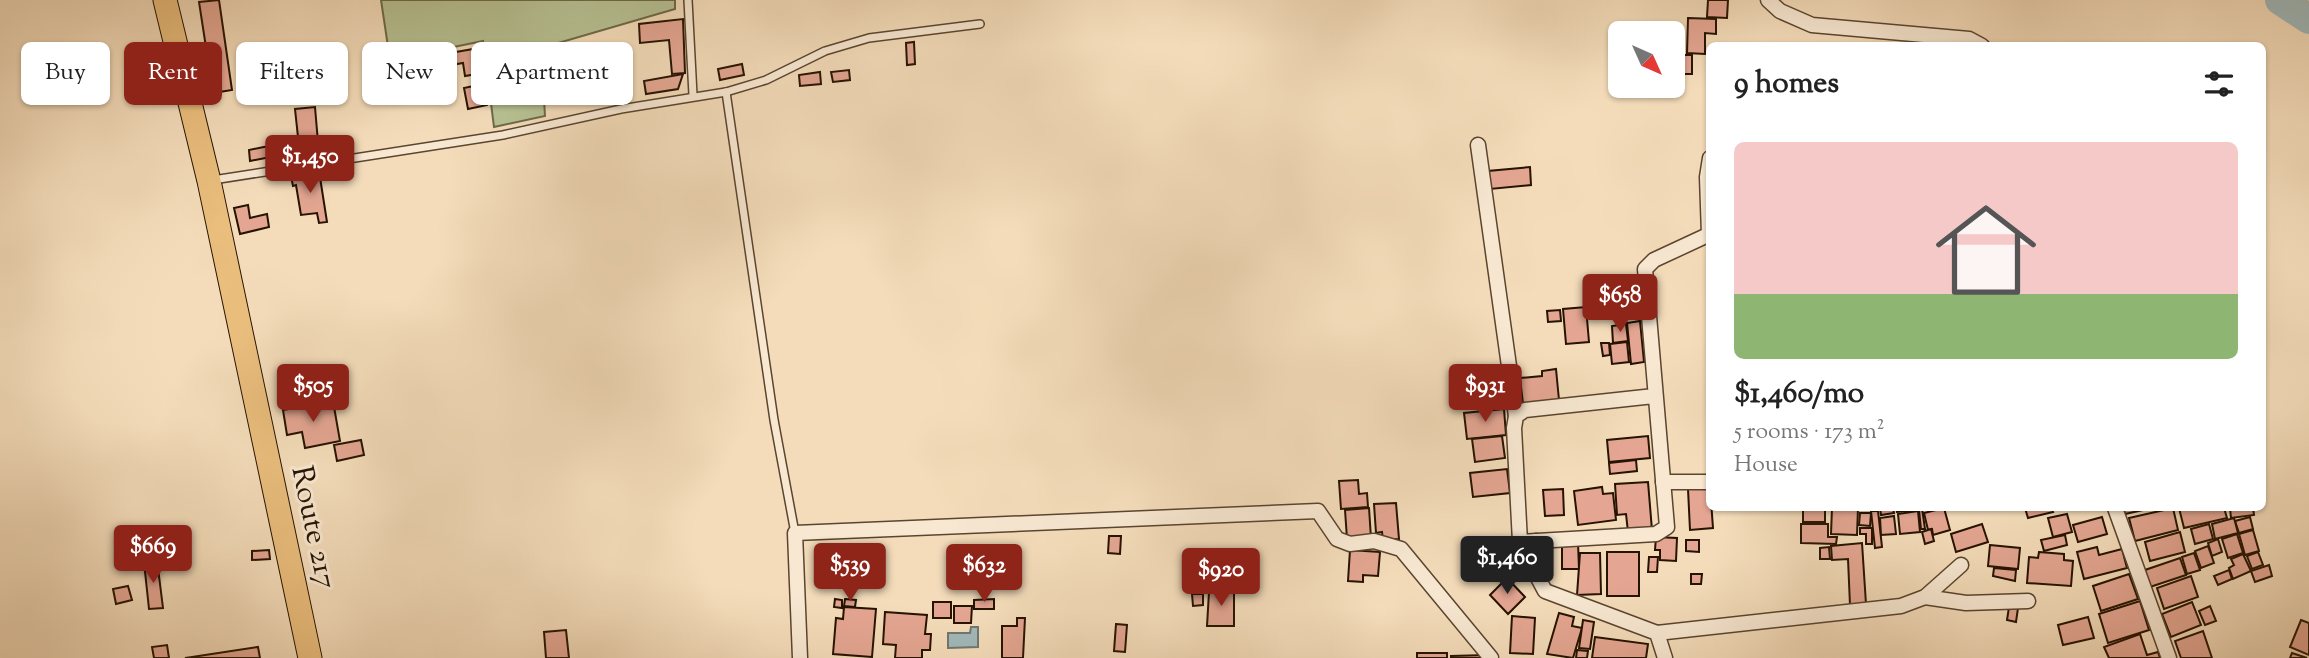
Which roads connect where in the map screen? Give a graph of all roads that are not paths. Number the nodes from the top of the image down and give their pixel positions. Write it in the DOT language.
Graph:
graph roads {
  1 [pos="165,0"];
  2 [pos="688,0"];
  3 [pos="1768,0"];
  4 [pos="980,24"];
  5 [pos="1975,42"];
  6 [pos="726,92"];
  7 [pos="693,95"];
  8 [pos="1478,145"];
  9 [pos="209,181"];
  10 [pos="1706,235"];
  11 [pos="1654,396"];
  12 [pos="1516,416"];
  13 [pos="1663,482"];
  14 [pos="1706,482"];
  15 [pos="2117,511"];
  16 [pos="794,533"];
  17 [pos="1535,541"];
  18 [pos="1961,565"];
  19 [pos="1925,597"];
  20 [pos="2028,601"];
  21 [pos="1657,633"];
  22 [pos="310,658"];
  23 [pos="800,658"];
  24 [pos="1491,658"];
  25 [pos="1665,658"];
  26 [pos="2169,658"];
  1 -- 9 [label="main road, Route 217"];
  2 -- 7 [label="lane"];
  3 -- 5 [label="street"];
  4 -- 6 [label="lane"];
  6 -- 7 [label="lane"];
  6 -- 16 [label="lane"];
  7 -- 9 [label="lane"];
  8 -- 12 [label="street"];
  9 -- 22 [label="main road, Route 217"];
  10 -- 11 [label="street"];
  11 -- 12 [label="street"];
  11 -- 13 [label="street"];
  12 -- 17 [label="street"];
  13 -- 14 [label="street"];
  13 -- 17 [label="street"];
  15 -- 26 [label="street"];
  16 -- 23 [label="street"];
  16 -- 24 [label="street"];
  17 -- 21 [label="street"];
  18 -- 19 [label="street"];
  19 -- 20 [label="street"];
  19 -- 21 [label="street"];
  21 -- 25 [label="street"];
}
